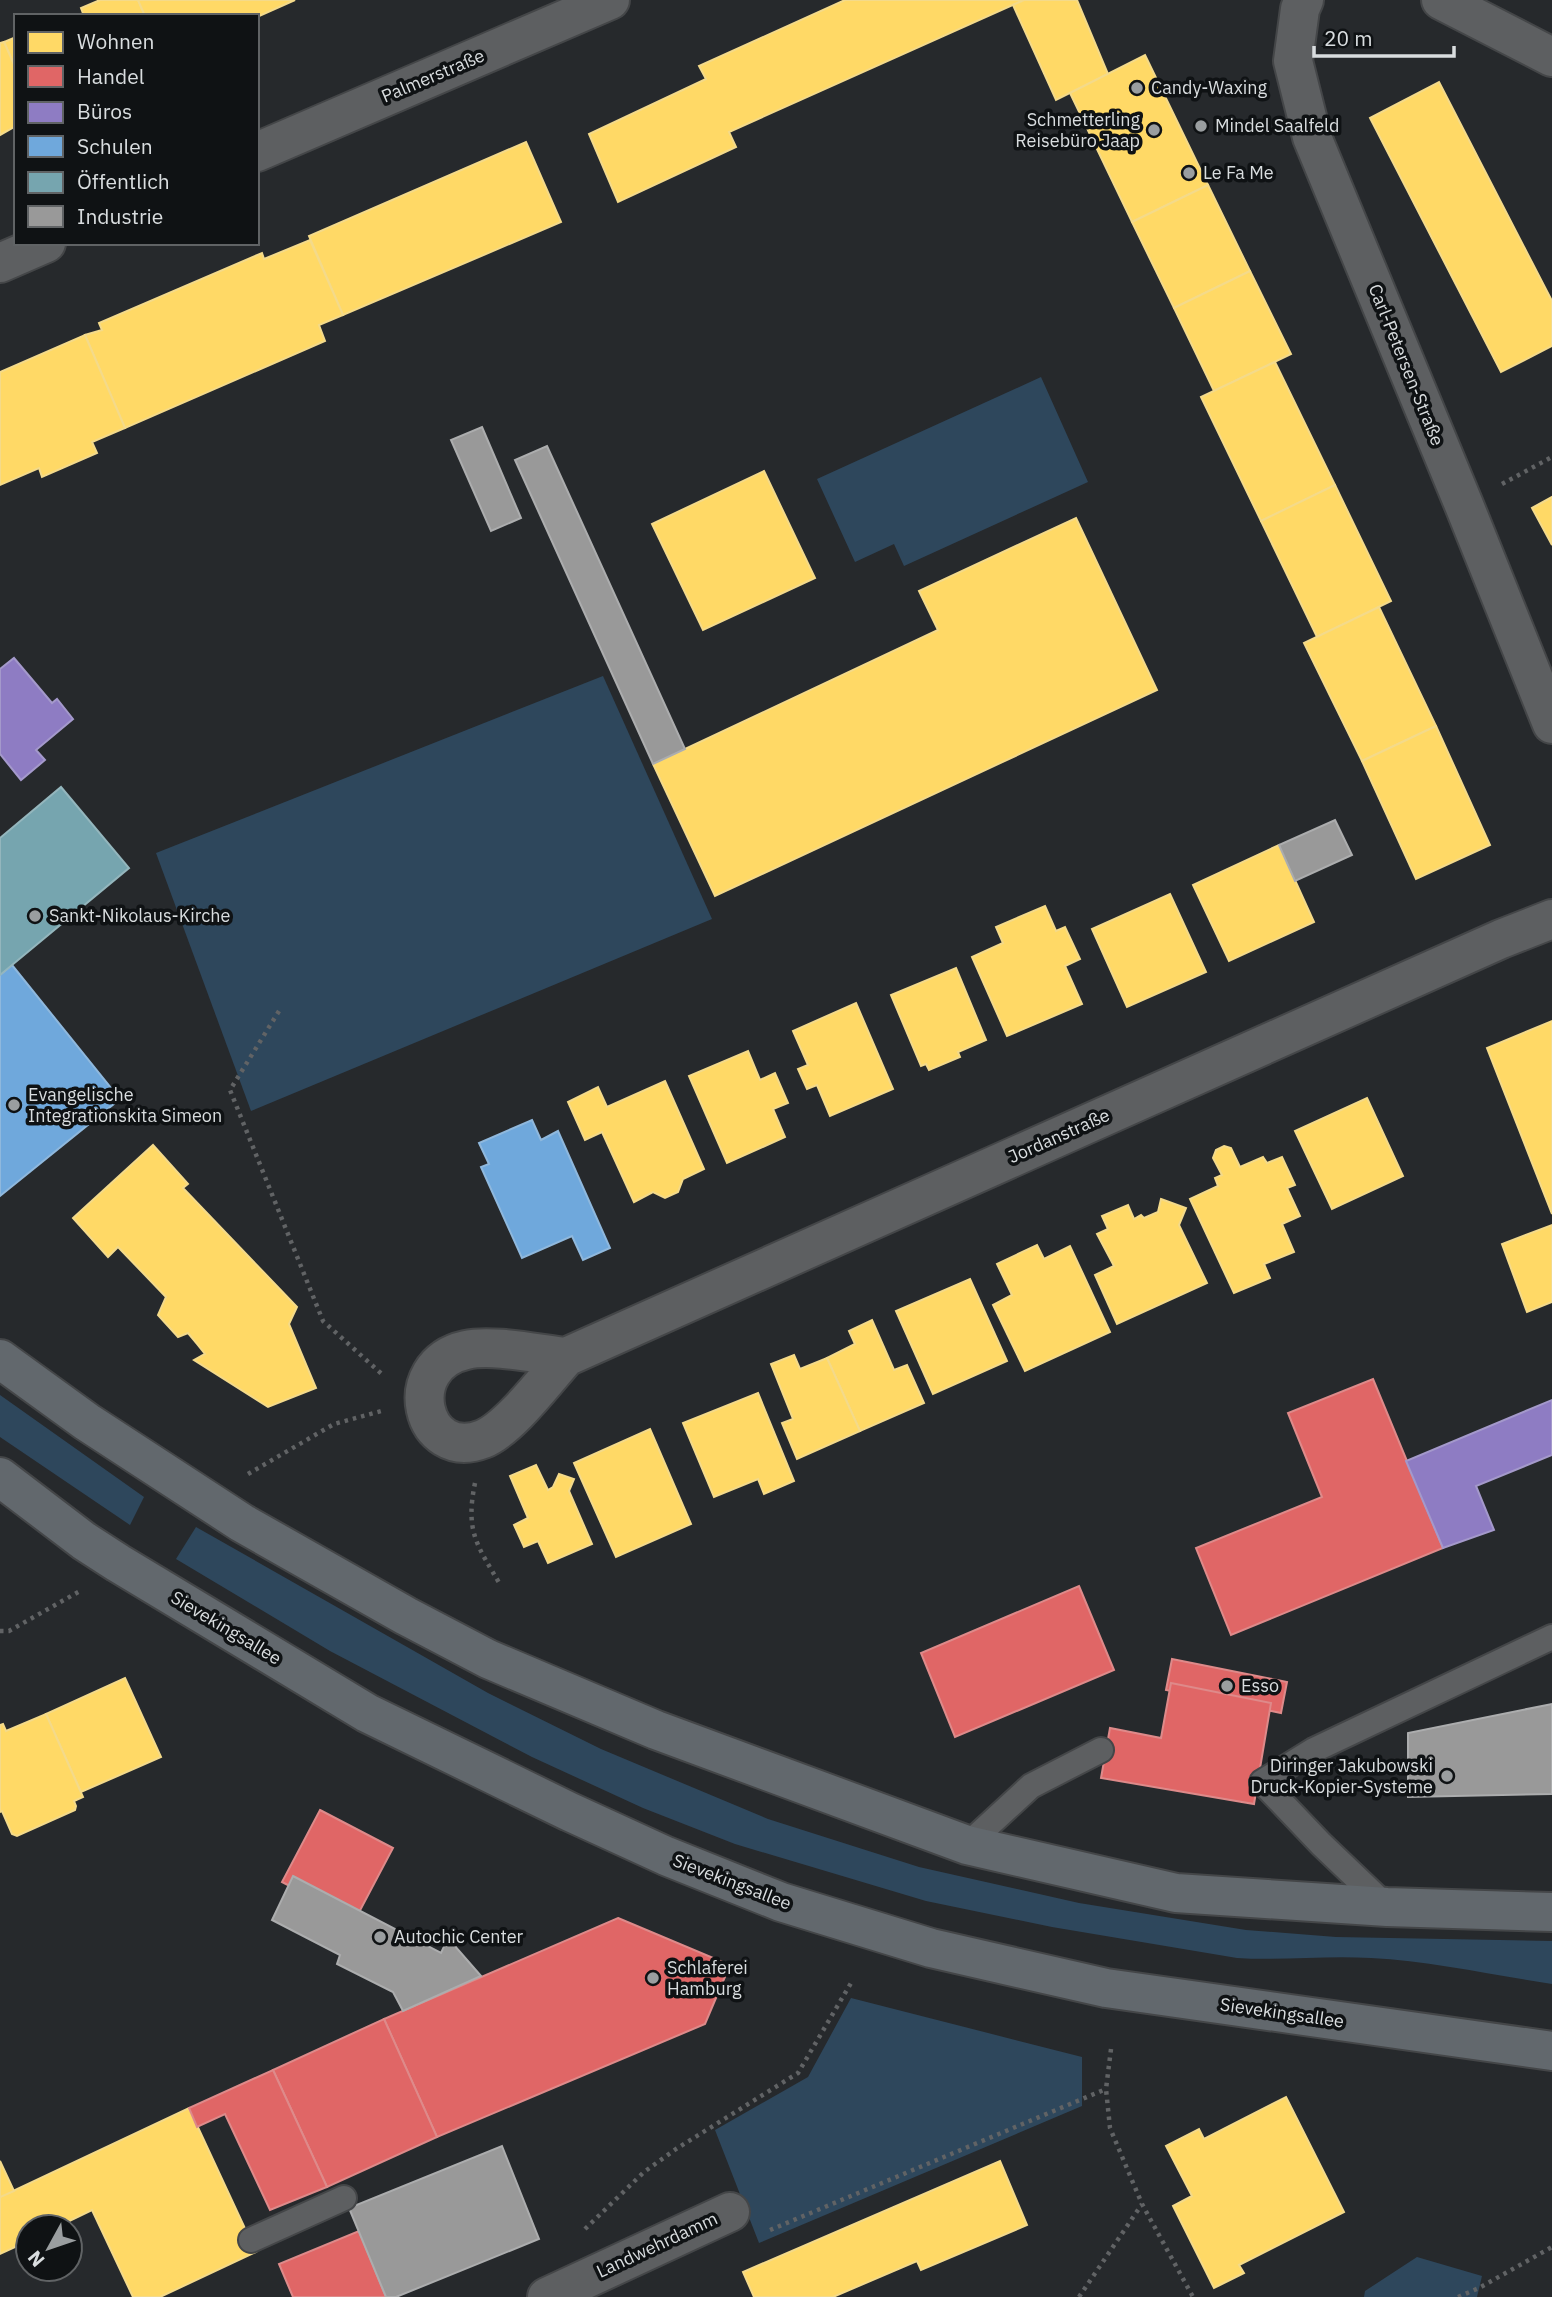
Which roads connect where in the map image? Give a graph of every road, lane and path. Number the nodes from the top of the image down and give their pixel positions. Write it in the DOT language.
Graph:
graph roads {
  1 [pos="610,0"];
  2 [pos="1304,0"];
  3 [pos="1441,0"];
  4 [pos="1552,57"];
  5 [pos="259,151"];
  6 [pos="42,245"];
  7 [pos="0,263"];
  8 [pos="1552,457"];
  9 [pos="1464,505"];
  10 [pos="1552,724"];
  11 [pos="1552,919"];
  12 [pos="279,1011"];
  13 [pos="566,1357"];
  14 [pos="0,1359"];
  15 [pos="423,1401"];
  16 [pos="482,1439"];
  17 [pos="248,1474"];
  18 [pos="0,1477"];
  19 [pos="88,1586"];
  20 [pos="501,1586"];
  21 [pos="0,1632"];
  22 [pos="1552,1637"];
  23 [pos="1101,1751"];
  24 [pos="967,1845"];
  25 [pos="1387,1907"];
  26 [pos="1552,1912"];
  27 [pos="851,1983"];
  28 [pos="1111,2049"];
  29 [pos="1552,2051"];
  30 [pos="1107,2089"];
  31 [pos="344,2198"];
  32 [pos="1142,2204"];
  33 [pos="730,2212"];
  34 [pos="585,2230"];
  35 [pos="765,2232"];
  36 [pos="250,2240"];
  37 [pos="1552,2247"];
  38 [pos="547,2297"];
  39 [pos="1079,2297"];
  40 [pos="1193,2297"];
  41 [pos="1458,2297"];
  1 -- 5 [label="street, Palmerstraße"];
  2 -- 9 [label="street, Carl-Petersen-Straße"];
  3 -- 4 [label="street"];
  6 -- 7 [label="street"];
  8 -- 9 [label="path"];
  9 -- 10 [label="street, Carl-Petersen-Straße"];
  11 -- 13 [label="street, Jordanstraße"];
  12 -- 15 [label="path"];
  13 -- 15 [label="street"];
  13 -- 16 [label="street, Jordanstraße"];
  14 -- 24 [label="main road"];
  15 -- 16 [label="street"];
  15 -- 17 [label="path"];
  16 -- 20 [label="path"];
  18 -- 29 [label="main road, Sievekingsallee"];
  19 -- 21 [label="path"];
  22 -- 25 [label="lane"];
  23 -- 24 [label="lane"];
  24 -- 25 [label="main road"];
  25 -- 26 [label="main road"];
  27 -- 34 [label="path"];
  28 -- 30 [label="path"];
  30 -- 32 [label="path"];
  30 -- 35 [label="path"];
  31 -- 36 [label="lane"];
  32 -- 39 [label="path"];
  32 -- 40 [label="path"];
  33 -- 38 [label="street, Landwehrdamm"];
  37 -- 41 [label="path"];
}
